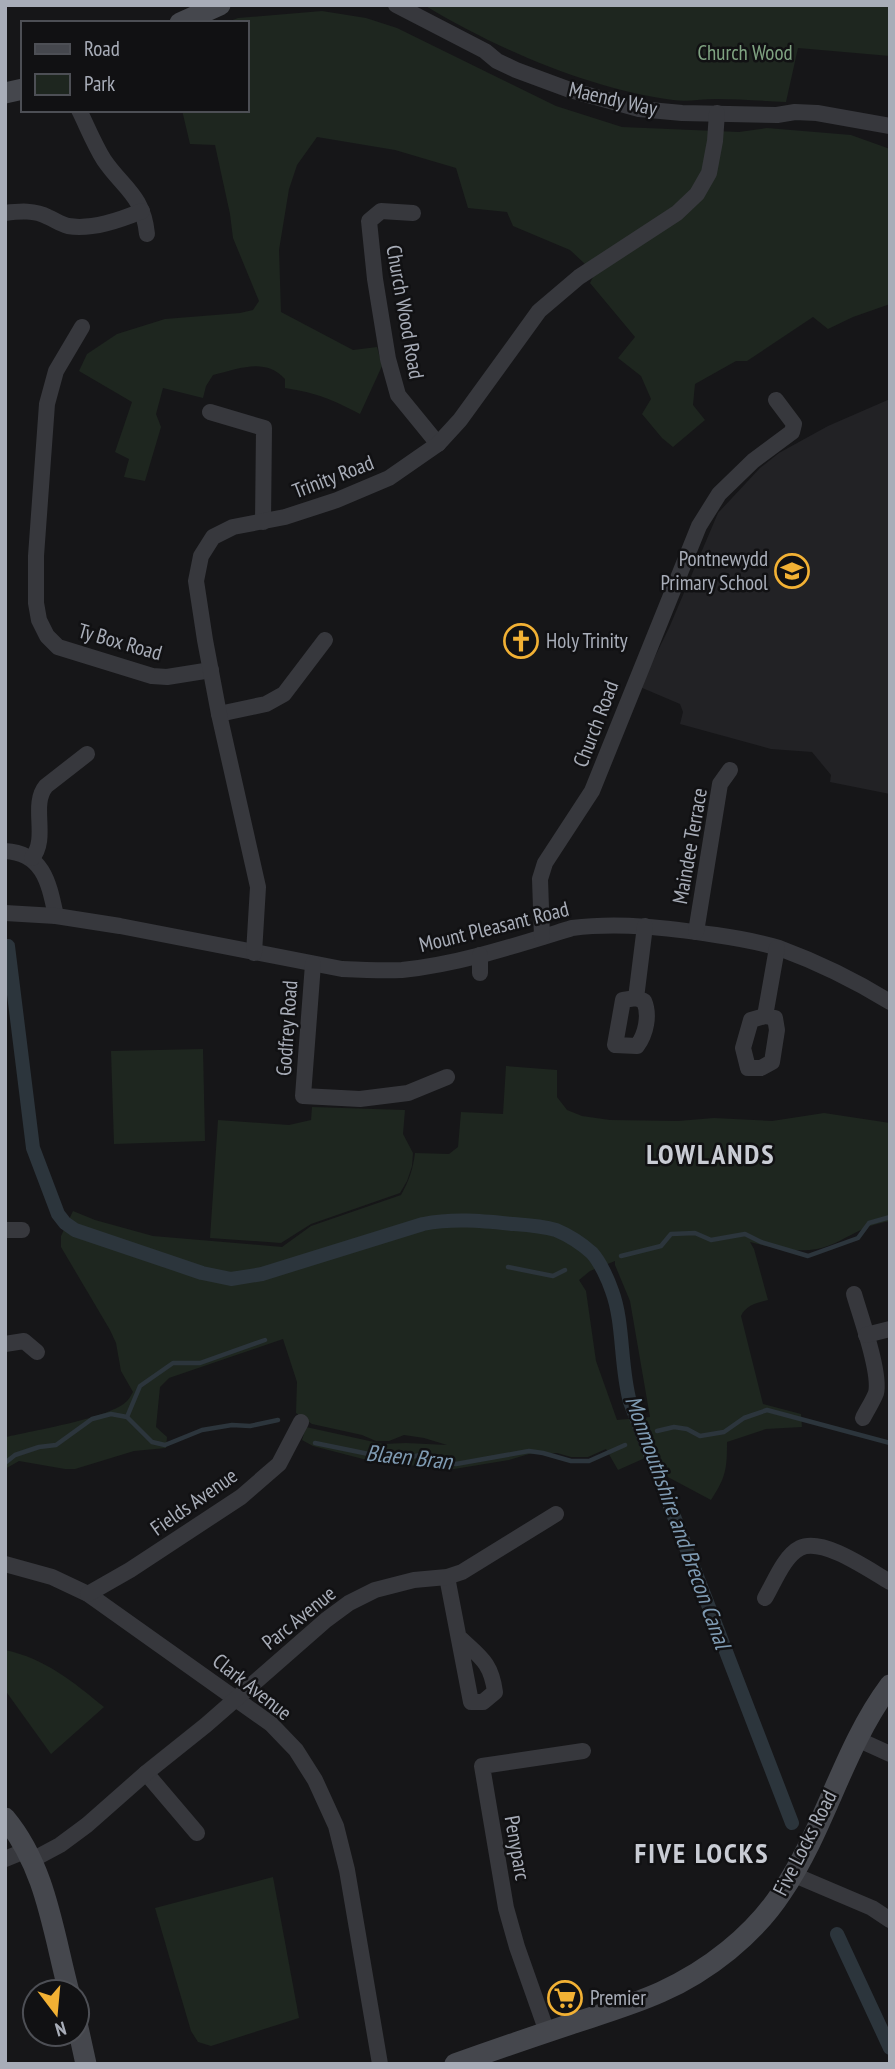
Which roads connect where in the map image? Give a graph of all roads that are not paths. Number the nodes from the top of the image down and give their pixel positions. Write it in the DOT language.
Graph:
graph roads {
  1 [pos="220,5"];
  2 [pos="396,5"];
  3 [pos="188,16"];
  4 [pos="80,112"];
  5 [pos="717,113"];
  6 [pos="890,126"];
  7 [pos="142,211"];
  8 [pos="5,213"];
  9 [pos="413,213"];
  10 [pos="147,234"];
  11 [pos="82,327"];
  12 [pos="776,400"];
  13 [pos="210,412"];
  14 [pos="438,443"];
  15 [pos="263,522"];
  16 [pos="325,640"];
  17 [pos="211,670"];
  18 [pos="219,714"];
  19 [pos="87,754"];
  20 [pos="730,769"];
  21 [pos="5,850"];
  22 [pos="32,858"];
  23 [pos="5,913"];
  24 [pos="56,916"];
  25 [pos="645,926"];
  26 [pos="696,932"];
  27 [pos="542,937"];
  28 [pos="778,948"];
  29 [pos="254,953"];
  30 [pos="481,955"];
  31 [pos="313,964"];
  32 [pos="480,974"];
  33 [pos="636,998"];
  34 [pos="890,1002"];
  35 [pos="765,1016"];
  36 [pos="447,1077"];
  37 [pos="5,1230"];
  38 [pos="22,1230"];
  39 [pos="854,1294"];
  40 [pos="890,1329"];
  41 [pos="866,1335"];
  42 [pos="5,1344"];
  43 [pos="37,1352"];
  44 [pos="863,1418"];
  45 [pos="301,1422"];
  46 [pos="556,1514"];
  47 [pos="5,1564"];
  48 [pos="447,1577"];
  49 [pos="890,1582"];
  50 [pos="88,1594"];
  51 [pos="765,1598"];
  52 [pos="460,1638"];
  53 [pos="890,1685"];
  54 [pos="236,1698"];
  55 [pos="857,1738"];
  56 [pos="583,1751"];
  57 [pos="890,1754"];
  58 [pos="146,1773"];
  59 [pos="5,1818"];
  60 [pos="197,1833"];
  61 [pos="30,1855"];
  62 [pos="5,1859"];
  63 [pos="793,1874"];
  64 [pos="890,1920"];
  65 [pos="66,1978"];
  66 [pos="547,2032"];
  67 [pos="380,2064"];
  68 [pos="455,2064"];
  1 -- 3 [label="street"];
  2 -- 5 [label="street, Maendy Way"];
  4 -- 7 [label="street"];
  5 -- 6 [label="street, Maendy Way"];
  5 -- 14 [label="street, Trinity Road"];
  7 -- 8 [label="street"];
  7 -- 10 [label="street"];
  9 -- 14 [label="street, Church Wood Road"];
  11 -- 17 [label="street, Ty Box Road"];
  12 -- 27 [label="street, Church Road"];
  13 -- 15 [label="street"];
  14 -- 15 [label="street, Trinity Road"];
  15 -- 17 [label="street, Trinity Road"];
  16 -- 18 [label="street"];
  17 -- 18 [label="street, Trinity Road"];
  18 -- 29 [label="street, Trinity Road"];
  19 -- 22 [label="street"];
  20 -- 26 [label="street, Maindee Terrace"];
  21 -- 22 [label="street"];
  22 -- 24 [label="street"];
  23 -- 24 [label="street, Mount Pleasant Road"];
  24 -- 29 [label="street, Mount Pleasant Road"];
  25 -- 26 [label="street, Mount Pleasant Road"];
  25 -- 27 [label="street, Mount Pleasant Road"];
  25 -- 33 [label="street"];
  26 -- 28 [label="street, Mount Pleasant Road"];
  27 -- 30 [label="street, Mount Pleasant Road"];
  28 -- 34 [label="street, Mount Pleasant Road"];
  28 -- 35 [label="street"];
  29 -- 31 [label="street, Mount Pleasant Road"];
  30 -- 31 [label="street, Mount Pleasant Road"];
  30 -- 32 [label="street"];
  31 -- 36 [label="street, Godfrey Road"];
  37 -- 38 [label="street"];
  39 -- 41 [label="street"];
  40 -- 41 [label="street"];
  41 -- 44 [label="street"];
  42 -- 43 [label="street"];
  45 -- 50 [label="street, Fields Avenue"];
  46 -- 48 [label="street, Parc Avenue"];
  47 -- 50 [label="street, Clark Avenue"];
  48 -- 52 [label="street"];
  48 -- 54 [label="street, Parc Avenue"];
  49 -- 51 [label="street"];
  50 -- 54 [label="street, Clark Avenue"];
  53 -- 55 [label="street, Five Locks Road"];
  54 -- 58 [label="street, Parc Avenue"];
  54 -- 67 [label="street, Clark Avenue"];
  55 -- 57 [label="street"];
  55 -- 63 [label="street, Five Locks Road"];
  56 -- 66 [label="street, Penyparc"];
  58 -- 60 [label="street"];
  58 -- 61 [label="street, Parc Avenue"];
  59 -- 61 [label="street"];
  61 -- 62 [label="street, Parc Avenue"];
  61 -- 65 [label="street"];
  63 -- 64 [label="street"];
  63 -- 66 [label="street, Five Locks Road"];
  66 -- 68 [label="street, Five Locks Road"];
}
